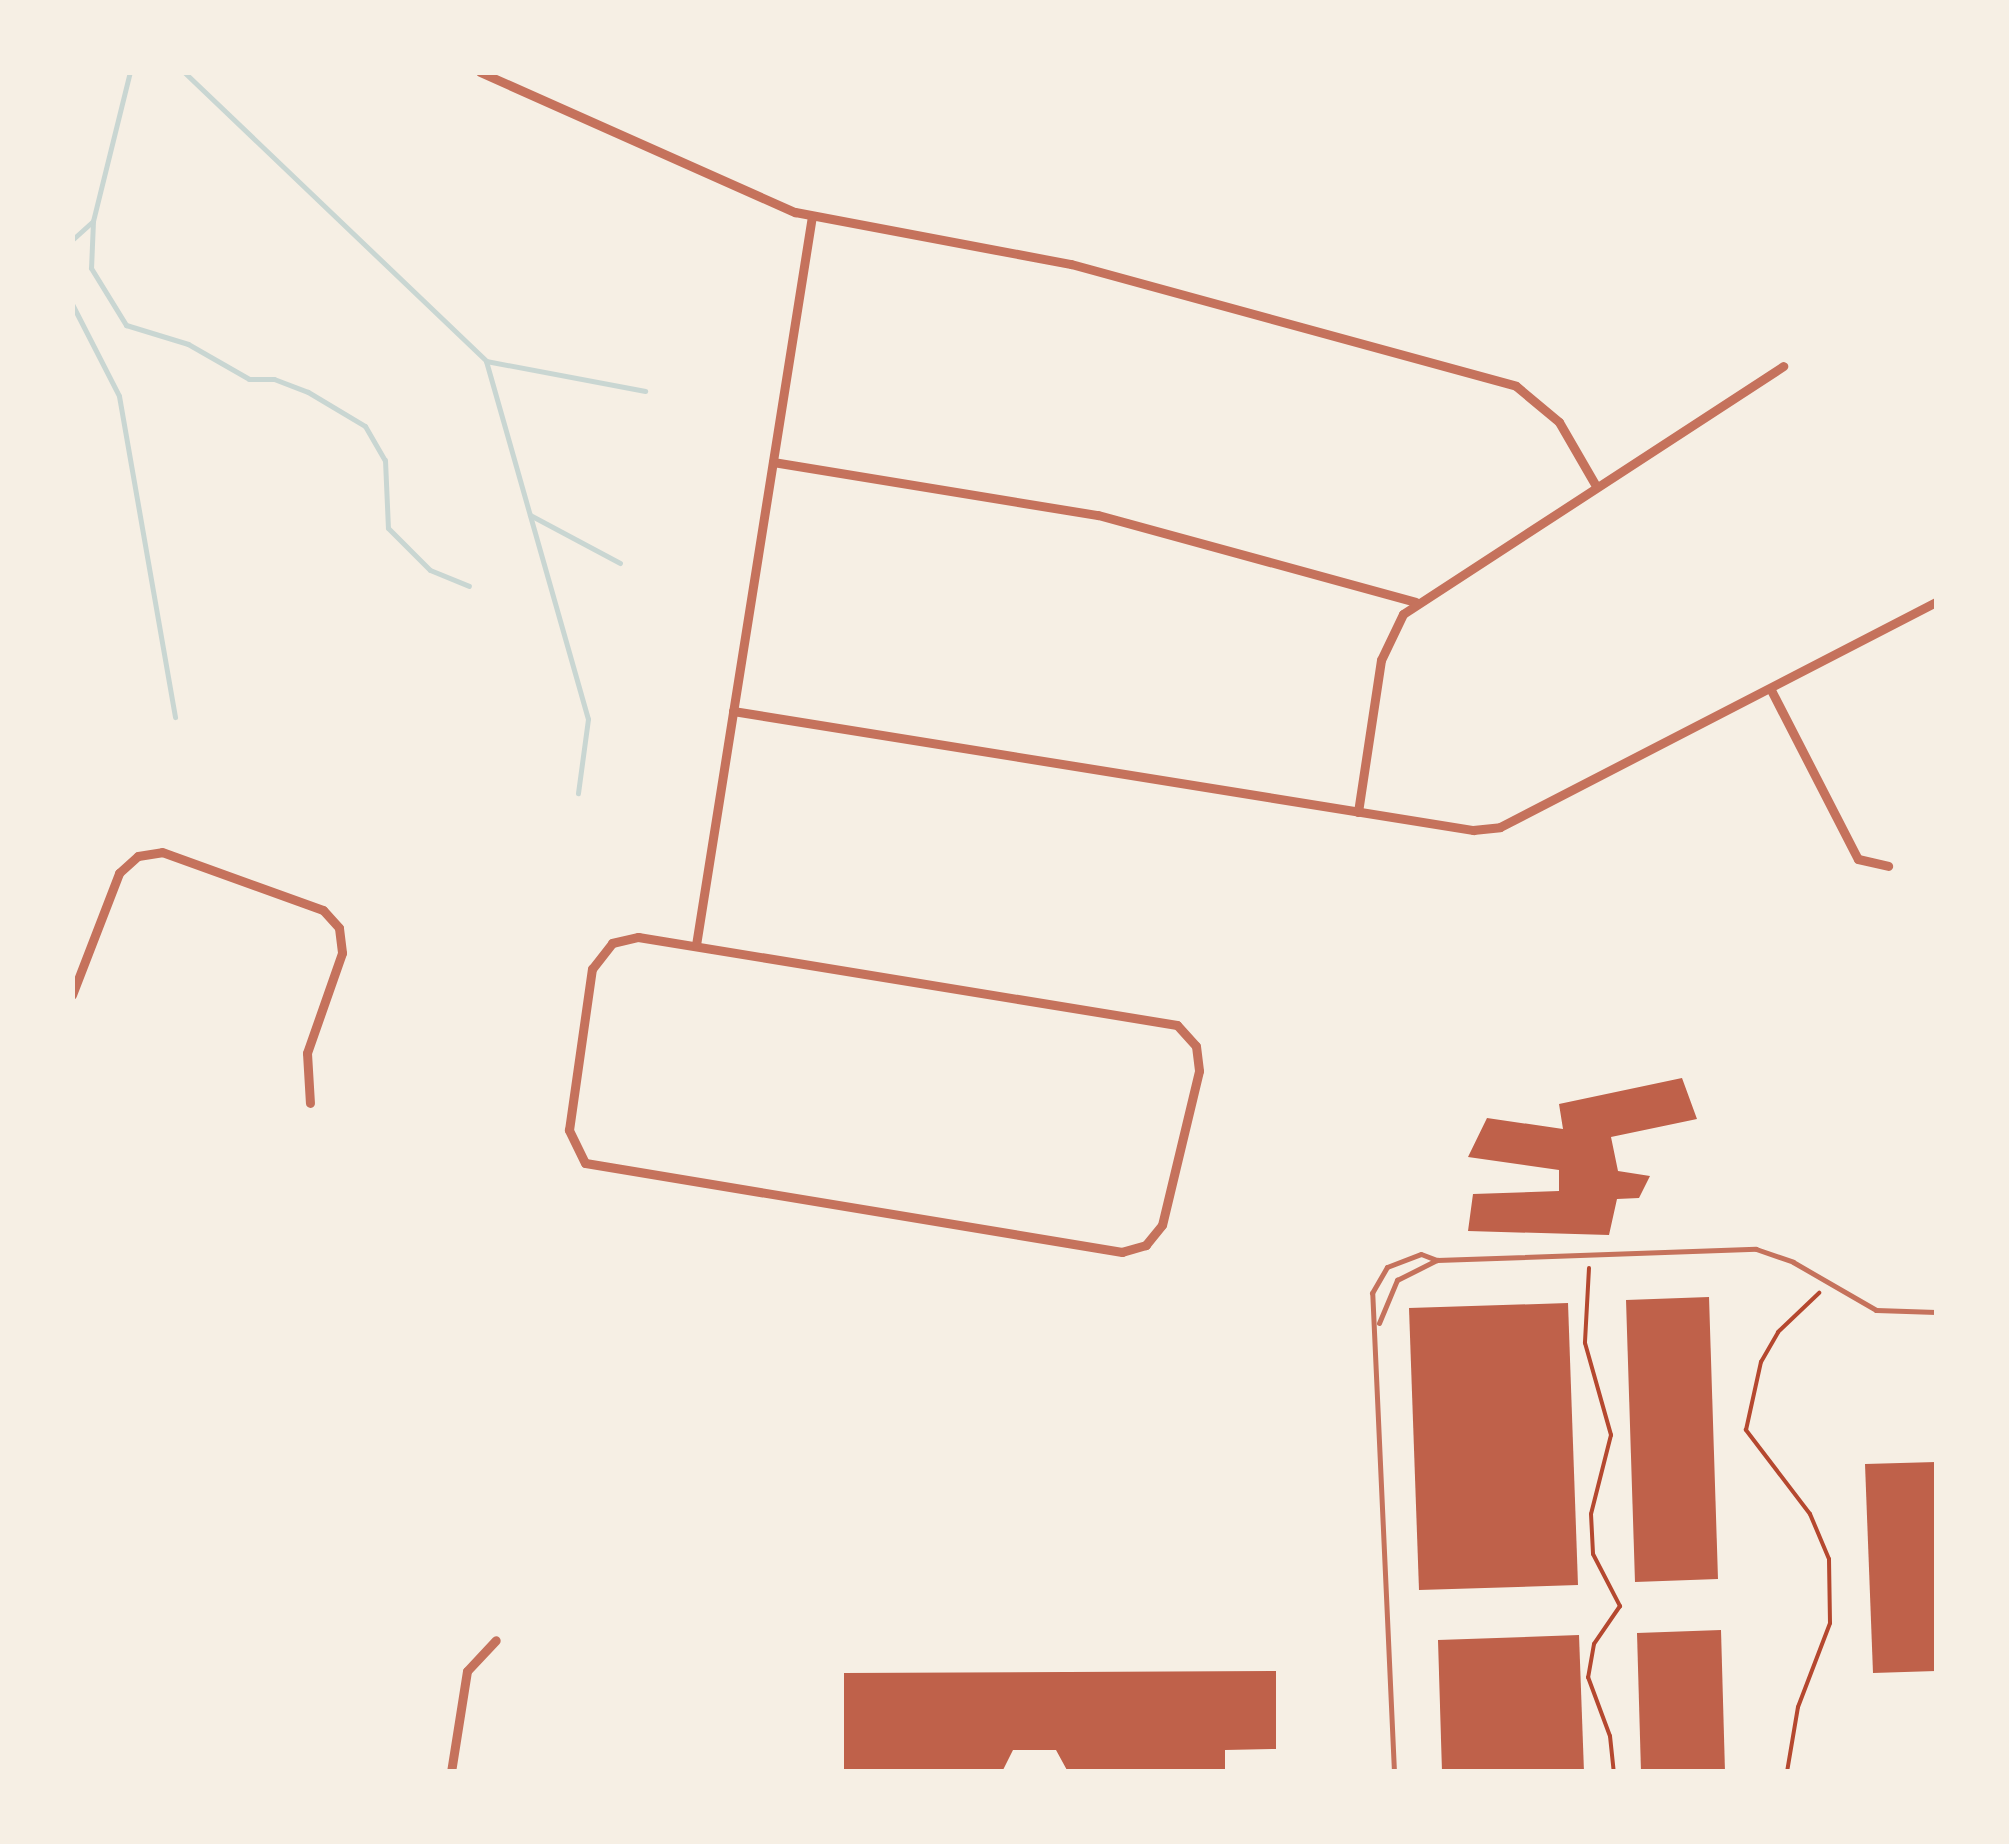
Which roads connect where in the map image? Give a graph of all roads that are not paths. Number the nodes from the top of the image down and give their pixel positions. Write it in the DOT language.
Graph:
graph roads {
  1 [pos="480,72"];
  2 [pos="812,216"];
  3 [pos="1784,366"];
  4 [pos="773,462"];
  5 [pos="1596,486"];
  6 [pos="1416,602"];
  7 [pos="1936,602"];
  8 [pos="1771,690"];
  9 [pos="733,710"];
  10 [pos="1358,812"];
  11 [pos="1888,866"];
  12 [pos="696,945"];
  13 [pos="72,995"];
  14 [pos="310,1103"];
  15 [pos="1437,1260"];
  16 [pos="1936,1312"];
  17 [pos="1378,1326"];
  18 [pos="496,1640"];
  19 [pos="451,1772"];
  20 [pos="1394,1772"];
  1 -- 2 [label="street"];
  2 -- 4 [label="street"];
  2 -- 5 [label="street"];
  3 -- 5 [label="street"];
  4 -- 6 [label="street"];
  4 -- 9 [label="street"];
  5 -- 6 [label="street"];
  6 -- 10 [label="street"];
  7 -- 8 [label="street"];
  8 -- 10 [label="street"];
  8 -- 11 [label="street"];
  9 -- 10 [label="street"];
  9 -- 12 [label="street"];
  12 -- 12 [label="street"];
  13 -- 14 [label="street"];
  15 -- 16 [label="lane"];
  15 -- 17 [label="lane"];
  15 -- 17 [label="lane"];
  17 -- 20 [label="lane"];
  18 -- 19 [label="street"];
}
